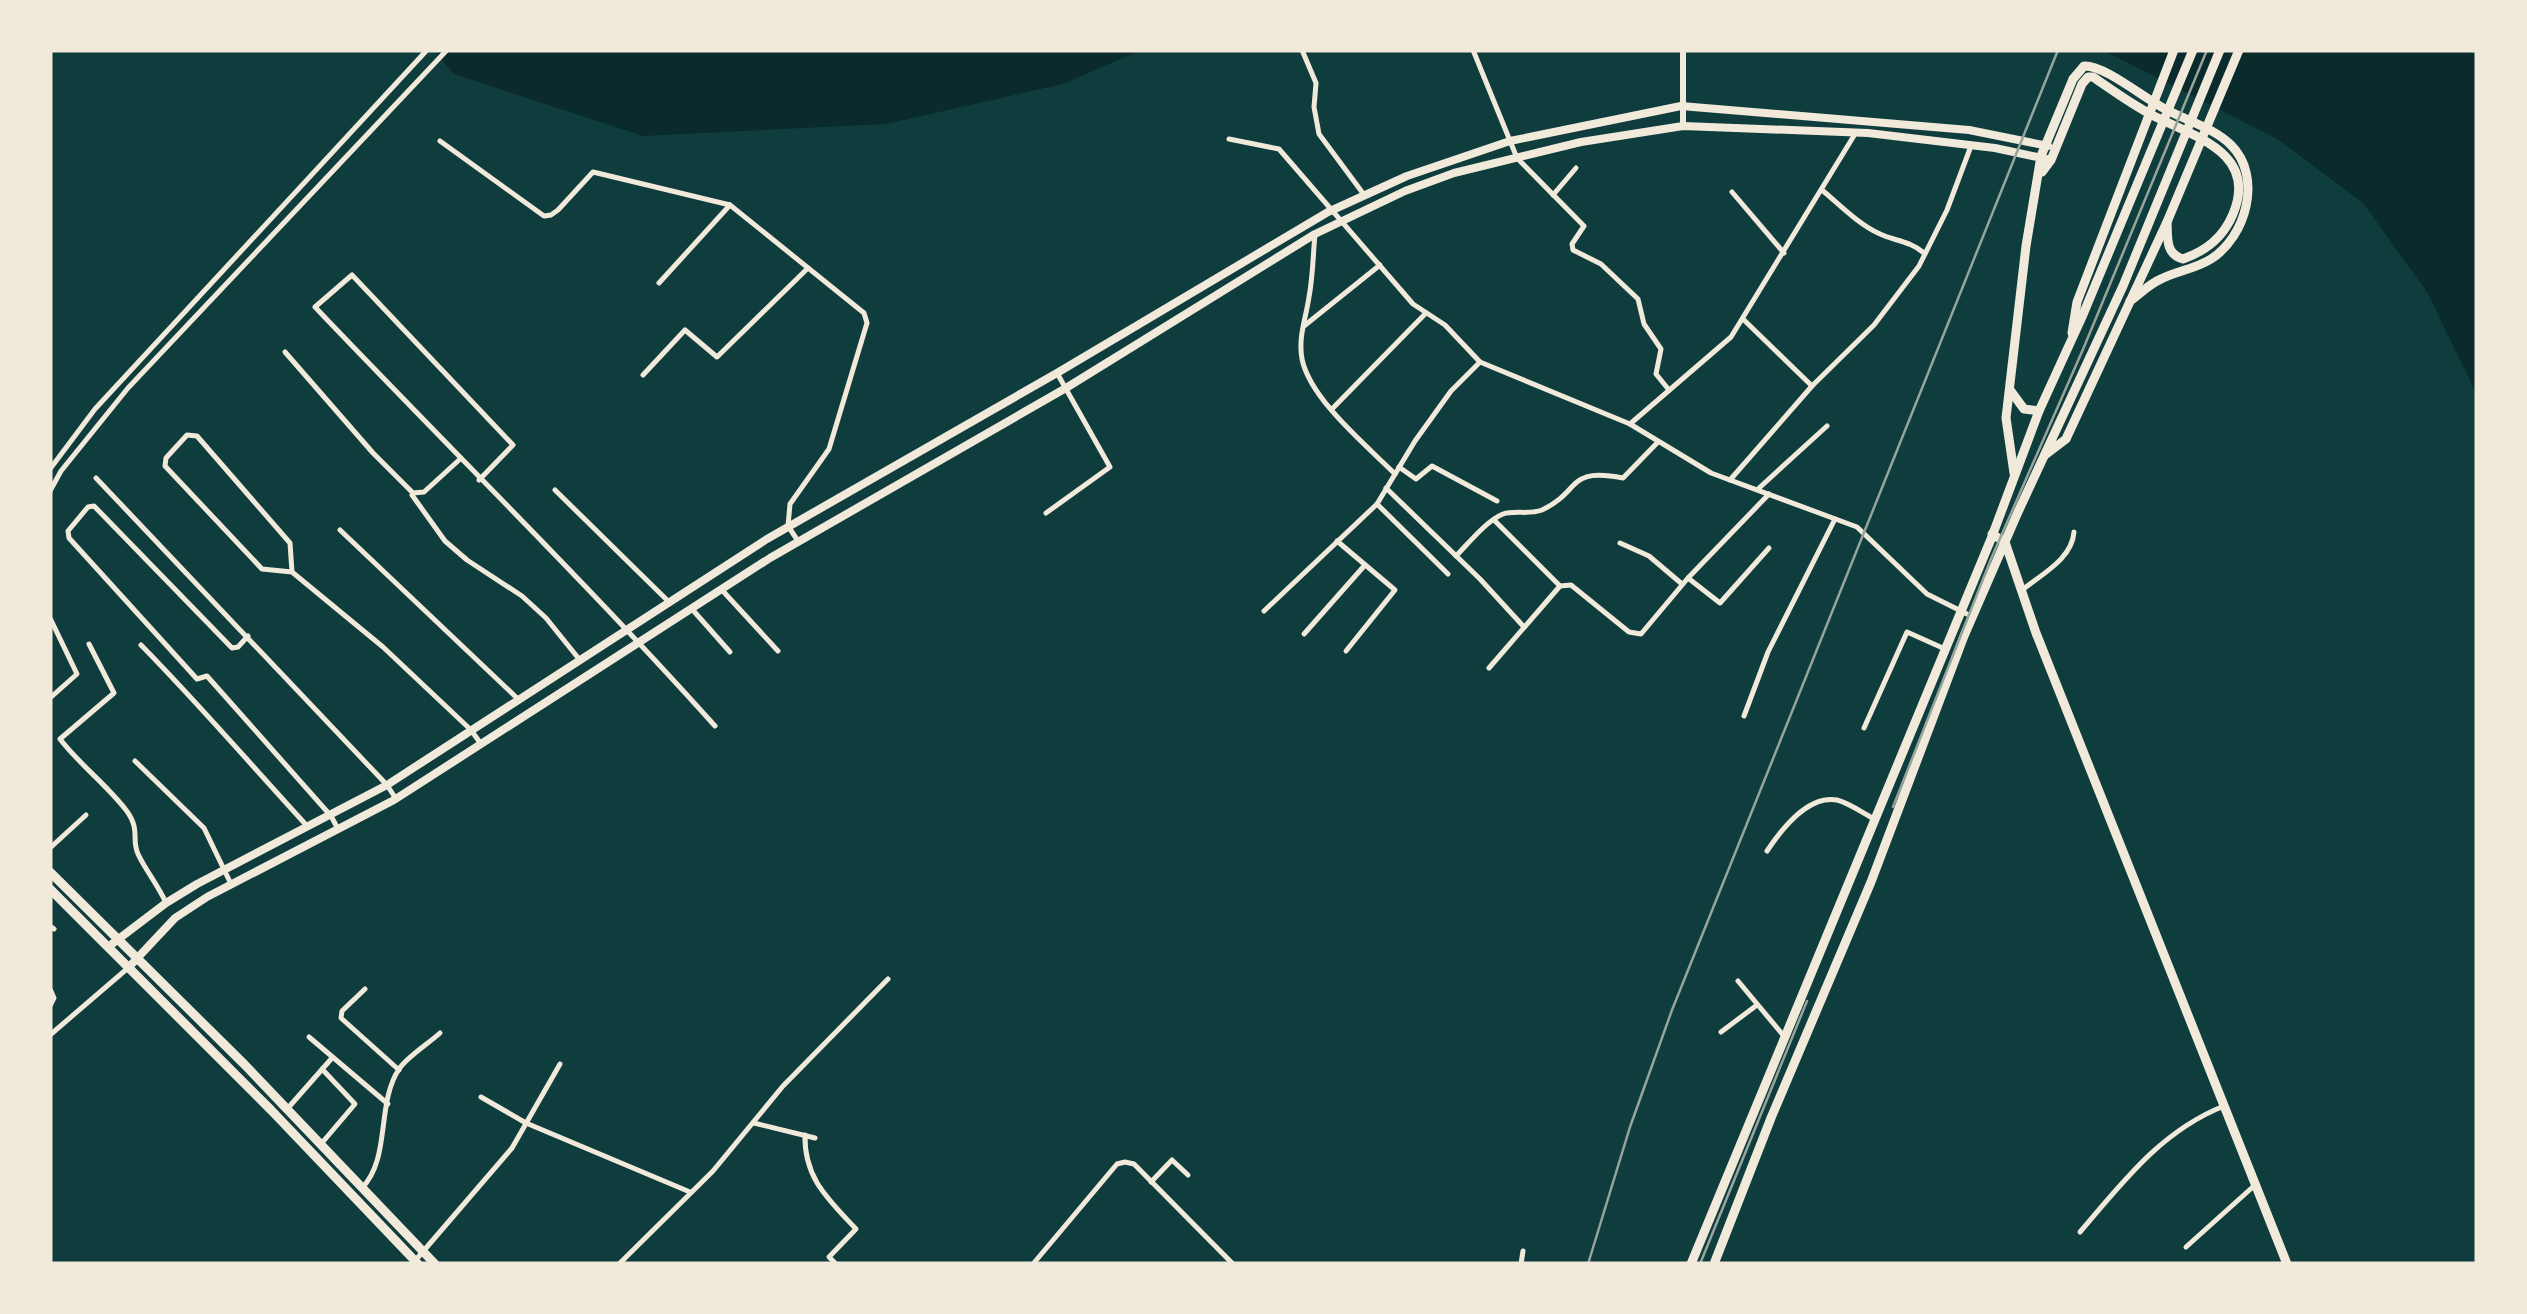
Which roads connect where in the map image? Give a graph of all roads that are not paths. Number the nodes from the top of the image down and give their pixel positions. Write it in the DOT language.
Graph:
graph roads {
  1 [pos="427,50"];
  2 [pos="447,50"];
  3 [pos="1302,50"];
  4 [pos="1473,50"];
  5 [pos="1683,50"];
  6 [pos="2174,50"];
  7 [pos="2193,50"];
  8 [pos="2220,50"];
  9 [pos="2240,50"];
  10 [pos="1681,106"];
  11 [pos="1683,126"];
  12 [pos="1856,133"];
  13 [pos="1229,139"];
  14 [pos="440,141"];
  15 [pos="1510,141"];
  16 [pos="1971,145"];
  17 [pos="2051,147"];
  18 [pos="1518,158"];
  19 [pos="2046,158"];
  20 [pos="1576,168"];
  21 [pos="1822,190"];
  22 [pos="1732,192"];
  23 [pos="1553,195"];
  24 [pos="1365,196"];
  25 [pos="730,204"];
  26 [pos="1332,210"];
  27 [pos="1342,222"];
  28 [pos="2167,222"];
  29 [pos="1315,234"];
  30 [pos="1784,253"];
  31 [pos="1924,254"];
  32 [pos="1380,265"];
  33 [pos="808,268"];
  34 [pos="659,283"];
  35 [pos="2130,302"];
  36 [pos="1426,313"];
  37 [pos="1744,320"];
  38 [pos="1303,327"];
  39 [pos="2072,336"];
  40 [pos="285,352"];
  41 [pos="1480,362"];
  42 [pos="1057,373"];
  43 [pos="642,374"];
  44 [pos="1812,386"];
  45 [pos="1066,388"];
  46 [pos="2009,388"];
  47 [pos="1669,390"];
  48 [pos="1332,409"];
  49 [pos="2039,411"];
  50 [pos="1630,424"];
  51 [pos="1827,426"];
  52 [pos="1658,441"];
  53 [pos="2044,456"];
  54 [pos="460,460"];
  55 [pos="1399,466"];
  56 [pos="50,469"];
  57 [pos="1395,474"];
  58 [pos="2015,476"];
  59 [pos="96,478"];
  60 [pos="479,480"];
  61 [pos="1730,480"];
  62 [pos="1386,488"];
  63 [pos="1758,489"];
  64 [pos="50,490"];
  65 [pos="408,490"];
  66 [pos="555,490"];
  67 [pos="1770,494"];
  68 [pos="1497,500"];
  69 [pos="1377,504"];
  70 [pos="1046,514"];
  71 [pos="1835,519"];
  72 [pos="1494,520"];
  73 [pos="788,526"];
  74 [pos="340,530"];
  75 [pos="2074,532"];
  76 [pos="1992,534"];
  77 [pos="1337,541"];
  78 [pos="798,542"];
  79 [pos="2005,542"];
  80 [pos="1620,543"];
  81 [pos="1769,548"];
  82 [pos="1456,556"];
  83 [pos="1366,565"];
  84 [pos="292,572"];
  85 [pos="1448,574"];
  86 [pos="1688,578"];
  87 [pos="1682,584"];
  88 [pos="1560,586"];
  89 [pos="721,589"];
  90 [pos="2022,590"];
  91 [pos="669,602"];
  92 [pos="691,608"];
  93 [pos="1264,611"];
  94 [pos="1960,611"];
  95 [pos="1972,617"];
  96 [pos="50,618"];
  97 [pos="1524,627"];
  98 [pos="626,628"];
  99 [pos="1304,634"];
  100 [pos="248,636"];
  101 [pos="639,642"];
  102 [pos="89,644"];
  103 [pos="141,646"];
  104 [pos="1945,649"];
  105 [pos="778,651"];
  106 [pos="1346,651"];
  107 [pos="730,652"];
  108 [pos="579,659"];
  109 [pos="1489,668"];
  110 [pos="50,698"];
  111 [pos="518,698"];
  112 [pos="1744,716"];
  113 [pos="715,726"];
  114 [pos="1864,728"];
  115 [pos="471,730"];
  116 [pos="481,744"];
  117 [pos="135,760"];
  118 [pos="387,785"];
  119 [pos="396,799"];
  120 [pos="86,814"];
  121 [pos="331,816"];
  122 [pos="1876,820"];
  123 [pos="308,827"];
  124 [pos="338,829"];
  125 [pos="288,838"];
  126 [pos="50,848"];
  127 [pos="296,851"];
  128 [pos="1767,851"];
  129 [pos="224,870"];
  130 [pos="50,872"];
  131 [pos="232,884"];
  132 [pos="50,889"];
  133 [pos="166,903"];
  134 [pos="117,939"];
  135 [pos="108,947"];
  136 [pos="138,959"];
  137 [pos="128,968"];
  138 [pos="888,978"];
  139 [pos="1738,981"];
  140 [pos="50,989"];
  141 [pos="365,989"];
  142 [pos="1758,1005"];
  143 [pos="50,1006"];
  144 [pos="1721,1032"];
  145 [pos="440,1033"];
  146 [pos="50,1035"];
  147 [pos="308,1037"];
  148 [pos="1785,1038"];
  149 [pos="332,1058"];
  150 [pos="560,1064"];
  151 [pos="322,1069"];
  152 [pos="399,1070"];
  153 [pos="482,1097"];
  154 [pos="388,1104"];
  155 [pos="2224,1106"];
  156 [pos="287,1109"];
  157 [pos="526,1123"];
  158 [pos="754,1124"];
  159 [pos="805,1136"];
  160 [pos="815,1138"];
  161 [pos="321,1144"];
  162 [pos="1188,1175"];
  163 [pos="1151,1182"];
  164 [pos="2255,1185"];
  165 [pos="362,1188"];
  166 [pos="690,1192"];
  167 [pos="2080,1232"];
  168 [pos="2186,1247"];
  169 [pos="1524,1251"];
  170 [pos="424,1252"];
  171 [pos="415,1263"];
  172 [pos="434,1264"];
  173 [pos="619,1264"];
  174 [pos="836,1264"];
  175 [pos="1033,1264"];
  176 [pos="1232,1264"];
  177 [pos="1521,1264"];
  178 [pos="1692,1264"];
  179 [pos="1714,1264"];
  180 [pos="2286,1264"];
  1 -- 56 [label="street"];
  2 -- 64 [label="street"];
  3 -- 24 [label="street"];
  4 -- 15 [label="street"];
  5 -- 10 [label="street"];
  6 -- 39 [label="main road"];
  7 -- 39 [label="main road"];
  8 -- 53 [label="main road"];
  9 -- 28 [label="main road"];
  10 -- 11 [label="street"];
  10 -- 15 [label="main road"];
  10 -- 17 [label="main road"];
  11 -- 12 [label="main road"];
  11 -- 18 [label="main road"];
  12 -- 16 [label="main road"];
  12 -- 21 [label="street"];
  13 -- 26 [label="street"];
  14 -- 25 [label="street"];
  15 -- 18 [label="street"];
  15 -- 24 [label="main road"];
  16 -- 19 [label="main road"];
  16 -- 31 [label="street"];
  17 -- 19 [label="main road"];
  17 -- 28 [label="main road"];
  17 -- 35 [label="main road"];
  18 -- 23 [label="street"];
  18 -- 27 [label="main road"];
  19 -- 46 [label="main road"];
  20 -- 23 [label="street"];
  21 -- 30 [label="street"];
  21 -- 31 [label="street"];
  22 -- 30 [label="street"];
  23 -- 47 [label="street"];
  24 -- 26 [label="main road"];
  25 -- 33 [label="street"];
  25 -- 34 [label="street"];
  26 -- 27 [label="street"];
  26 -- 42 [label="main road"];
  27 -- 29 [label="main road"];
  27 -- 32 [label="street"];
  28 -- 35 [label="main road"];
  29 -- 38 [label="street"];
  29 -- 45 [label="main road"];
  30 -- 37 [label="street"];
  31 -- 44 [label="street"];
  32 -- 36 [label="street"];
  32 -- 38 [label="street"];
  33 -- 43 [label="street"];
  33 -- 73 [label="street"];
  35 -- 53 [label="main road"];
  36 -- 41 [label="street"];
  36 -- 48 [label="street"];
  37 -- 44 [label="street"];
  37 -- 47 [label="street"];
  38 -- 48 [label="street"];
  39 -- 49 [label="main road"];
  40 -- 65 [label="street"];
  41 -- 50 [label="street"];
  41 -- 55 [label="street"];
  42 -- 45 [label="street"];
  42 -- 73 [label="main road"];
  44 -- 61 [label="street"];
  45 -- 70 [label="street"];
  45 -- 78 [label="main road"];
  46 -- 49 [label="main road"];
  46 -- 58 [label="main road"];
  47 -- 50 [label="street"];
  48 -- 57 [label="street"];
  49 -- 58 [label="main road"];
  50 -- 52 [label="street"];
  51 -- 63 [label="street"];
  52 -- 61 [label="street"];
  52 -- 72 [label="street"];
  53 -- 79 [label="main road"];
  54 -- 60 [label="street"];
  54 -- 60 [label="street"];
  54 -- 65 [label="street"];
  55 -- 57 [label="street"];
  55 -- 68 [label="street"];
  57 -- 62 [label="street"];
  58 -- 76 [label="main road"];
  59 -- 100 [label="street"];
  60 -- 98 [label="street"];
  61 -- 63 [label="street"];
  62 -- 69 [label="street"];
  62 -- 82 [label="street"];
  63 -- 67 [label="street"];
  65 -- 108 [label="street"];
  66 -- 91 [label="street"];
  67 -- 71 [label="street"];
  67 -- 86 [label="street"];
  69 -- 77 [label="street"];
  69 -- 85 [label="street"];
  71 -- 94 [label="street"];
  71 -- 112 [label="street"];
  72 -- 82 [label="street"];
  72 -- 88 [label="street"];
  73 -- 78 [label="street"];
  73 -- 91 [label="main road"];
  74 -- 111 [label="street"];
  75 -- 90 [label="street"];
  76 -- 79 [label="main road"];
  76 -- 94 [label="main road"];
  77 -- 83 [label="street"];
  77 -- 93 [label="street"];
  78 -- 89 [label="main road"];
  79 -- 90 [label="main road"];
  79 -- 95 [label="main road"];
  80 -- 87 [label="street"];
  81 -- 86 [label="street"];
  82 -- 97 [label="street"];
  83 -- 99 [label="street"];
  83 -- 106 [label="street"];
  84 -- 84 [label="street"];
  84 -- 115 [label="street"];
  86 -- 87 [label="street"];
  87 -- 88 [label="street"];
  88 -- 97 [label="street"];
  89 -- 92 [label="main road"];
  89 -- 105 [label="street"];
  90 -- 155 [label="main road"];
  91 -- 98 [label="main road"];
  92 -- 101 [label="main road"];
  92 -- 107 [label="street"];
  94 -- 95 [label="street"];
  94 -- 104 [label="main road"];
  95 -- 179 [label="main road"];
  96 -- 110 [label="street"];
  97 -- 109 [label="street"];
  98 -- 101 [label="street"];
  98 -- 108 [label="main road"];
  100 -- 118 [label="street"];
  100 -- 121 [label="street"];
  101 -- 113 [label="street"];
  101 -- 116 [label="main road"];
  102 -- 133 [label="street"];
  103 -- 123 [label="street"];
  104 -- 114 [label="street"];
  104 -- 122 [label="main road"];
  108 -- 111 [label="main road"];
  111 -- 115 [label="main road"];
  115 -- 116 [label="street"];
  115 -- 118 [label="main road"];
  116 -- 119 [label="main road"];
  117 -- 129 [label="street"];
  118 -- 119 [label="street"];
  118 -- 121 [label="main road"];
  119 -- 124 [label="main road"];
  120 -- 126 [label="street"];
  121 -- 123 [label="main road"];
  121 -- 124 [label="street"];
  122 -- 128 [label="street"];
  122 -- 148 [label="main road"];
  123 -- 125 [label="main road"];
  124 -- 127 [label="main road"];
  125 -- 127 [label="main road"];
  125 -- 129 [label="main road"];
  127 -- 131 [label="main road"];
  129 -- 131 [label="street"];
  129 -- 133 [label="main road"];
  130 -- 134 [label="main road"];
  131 -- 136 [label="main road"];
  132 -- 135 [label="main road"];
  133 -- 134 [label="main road"];
  134 -- 135 [label="main road"];
  134 -- 136 [label="main road"];
  135 -- 137 [label="main road"];
  136 -- 137 [label="main road"];
  136 -- 156 [label="main road"];
  137 -- 146 [label="street"];
  137 -- 171 [label="main road"];
  138 -- 158 [label="street"];
  139 -- 142 [label="street"];
  140 -- 143 [label="street"];
  141 -- 152 [label="street"];
  142 -- 144 [label="street"];
  142 -- 148 [label="street"];
  145 -- 152 [label="street"];
  147 -- 149 [label="street"];
  148 -- 178 [label="main road"];
  149 -- 151 [label="street"];
  149 -- 154 [label="street"];
  150 -- 157 [label="street"];
  151 -- 156 [label="street"];
  151 -- 161 [label="street"];
  152 -- 154 [label="street"];
  153 -- 157 [label="street"];
  154 -- 165 [label="street"];
  155 -- 164 [label="main road"];
  155 -- 167 [label="street"];
  156 -- 161 [label="main road"];
  157 -- 166 [label="street"];
  157 -- 170 [label="street"];
  158 -- 159 [label="street"];
  158 -- 166 [label="street"];
  159 -- 160 [label="street"];
  159 -- 174 [label="street"];
  161 -- 165 [label="main road"];
  162 -- 163 [label="street"];
  163 -- 175 [label="street"];
  163 -- 176 [label="street"];
  164 -- 168 [label="street"];
  164 -- 180 [label="main road"];
  165 -- 170 [label="main road"];
  166 -- 173 [label="street"];
  169 -- 177 [label="street"];
  170 -- 171 [label="street"];
  170 -- 172 [label="main road"];
}
